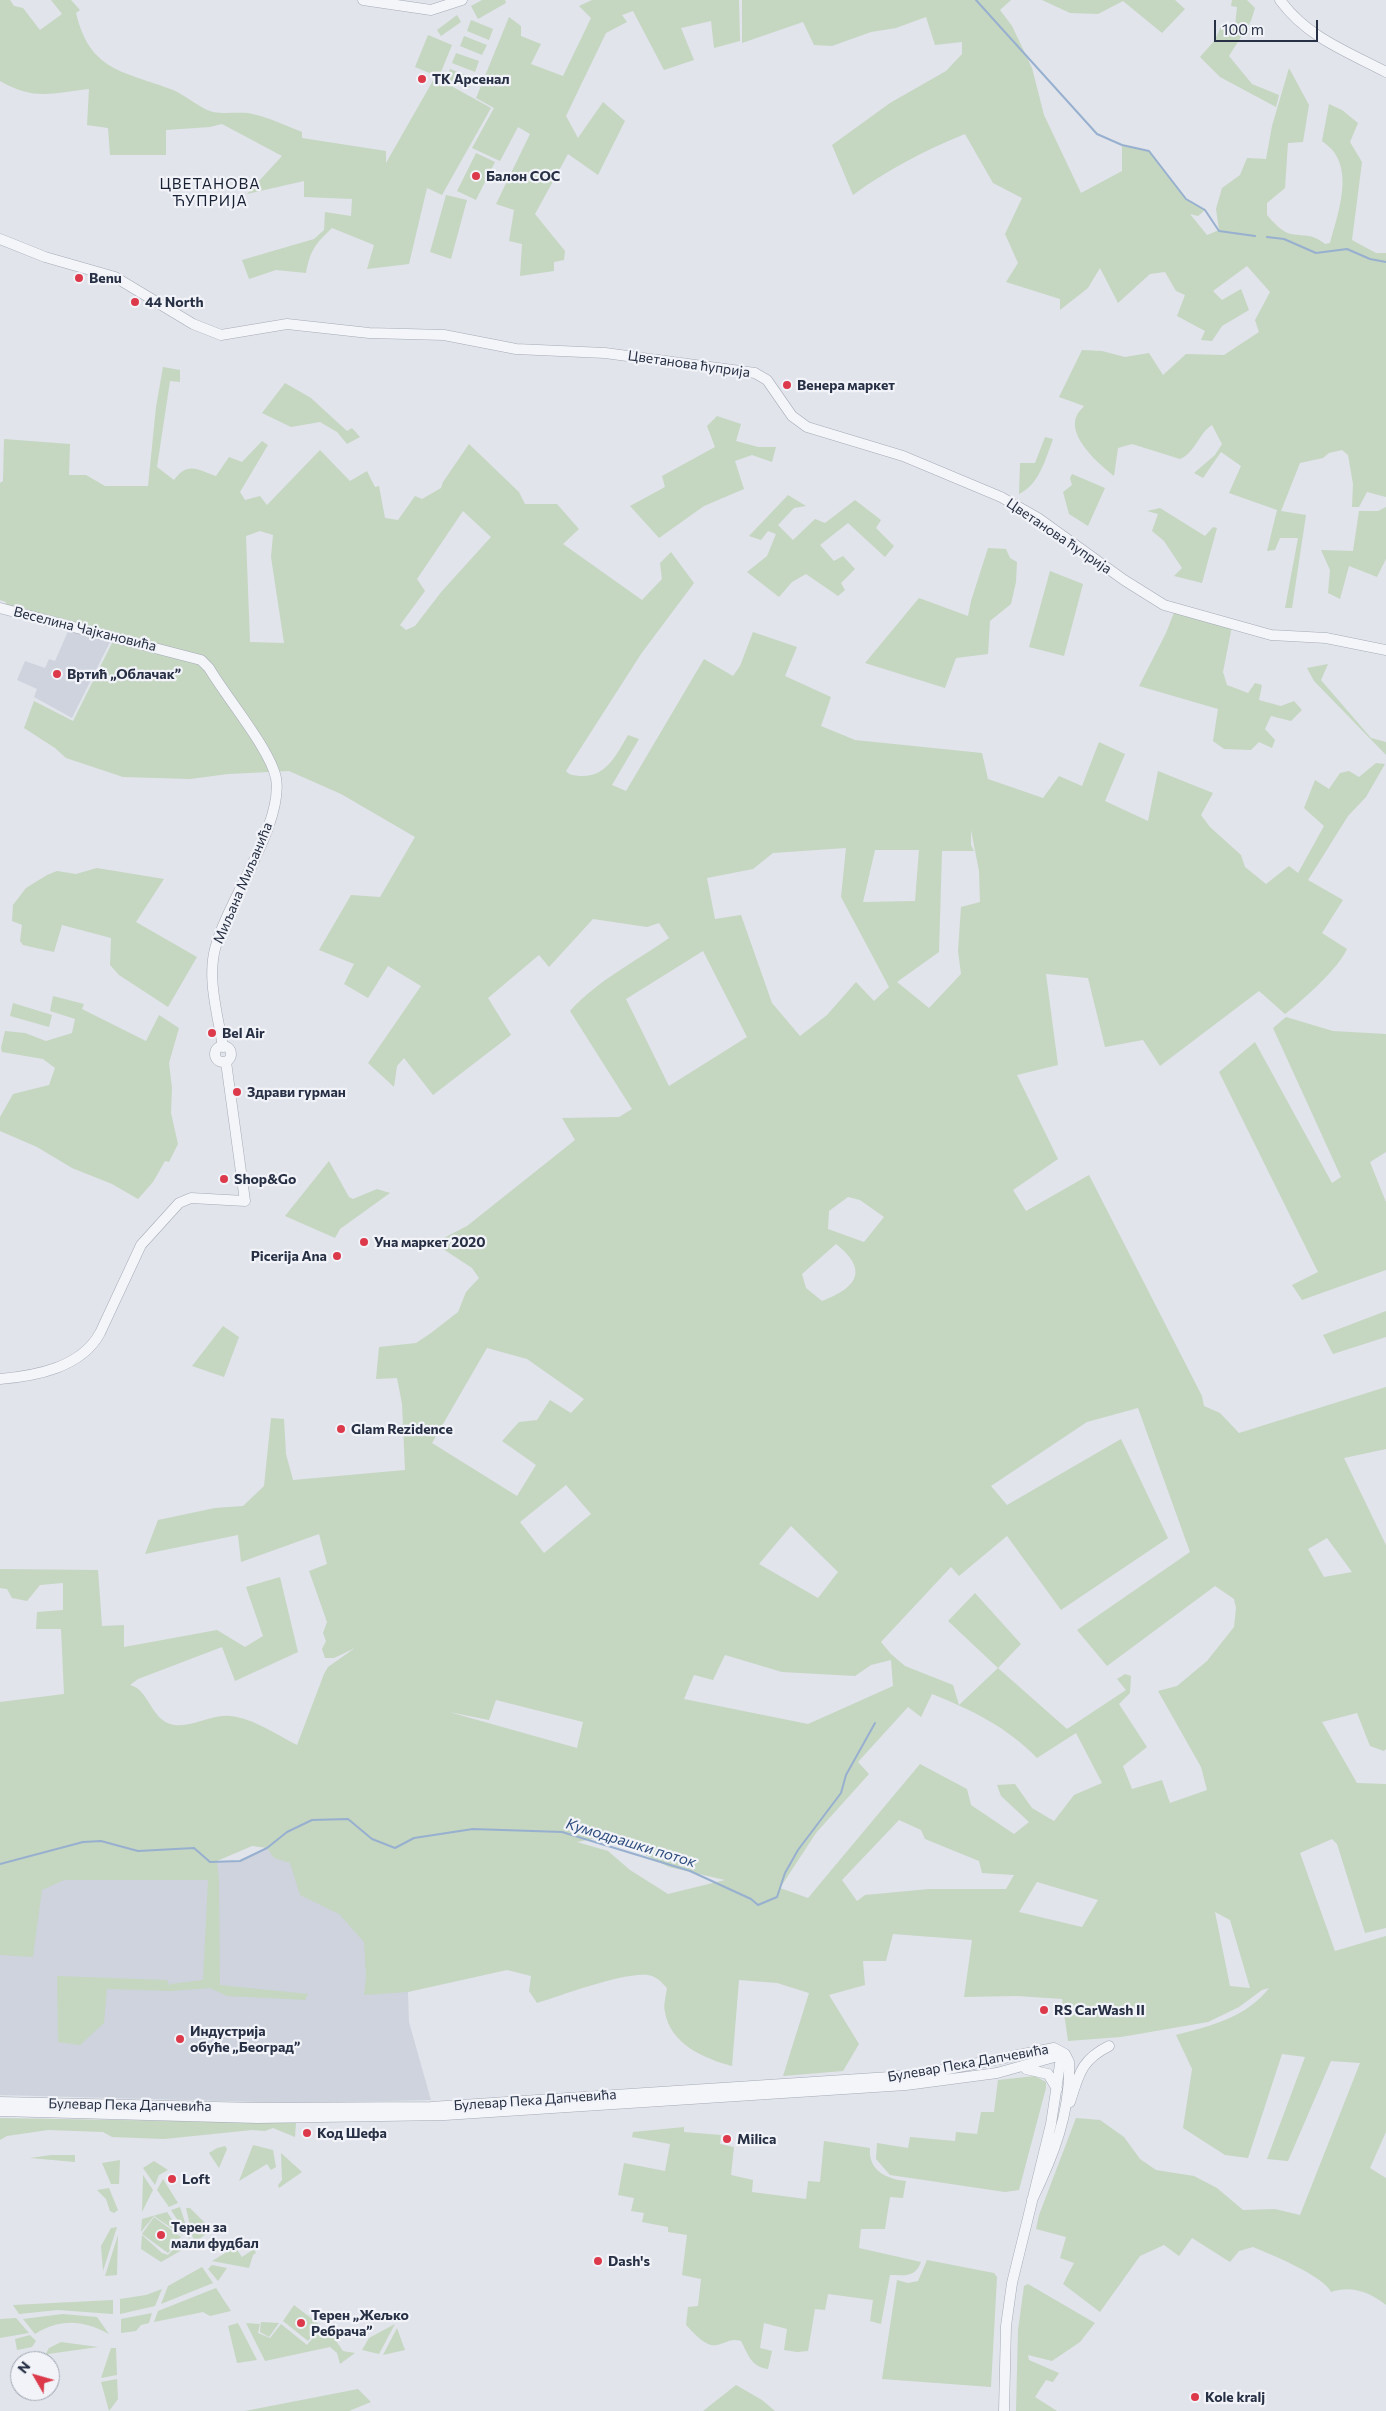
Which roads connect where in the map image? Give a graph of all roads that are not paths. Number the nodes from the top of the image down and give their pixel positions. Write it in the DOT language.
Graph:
graph roads {
  1 [pos="363,0"];
  2 [pos="462,0"];
  3 [pos="1280,0"];
  4 [pos="1386,72"];
  5 [pos="0,239"];
  6 [pos="0,608"];
  7 [pos="1386,650"];
  8 [pos="276,778"];
  9 [pos="0,1379"];
  10 [pos="1109,2046"];
  11 [pos="1065,2054"];
  12 [pos="1020,2069"];
  13 [pos="1057,2090"];
  14 [pos="0,2102"];
  15 [pos="0,2111"];
  16 [pos="439,2111"];
  17 [pos="266,2113"];
  18 [pos="1063,2124"];
  19 [pos="1032,2200"];
  20 [pos="1004,2411"];
  1 -- 2 [label="street"];
  3 -- 4 [label="street"];
  5 -- 7 [label="street, Цветанова ћуприја"];
  6 -- 8 [label="street, Веселина Чајкановића"];
  8 -- 9 [label="street, Миљана Миљанића"];
  10 -- 18 [label="street"];
  11 -- 12 [label="street, Булевар Пека Дапчевића"];
  11 -- 13 [label="street, Булевар Пека Дапчевића"];
  11 -- 16 [label="street, Булевар Пека Дапчевића"];
  11 -- 18 [label="street, Булевар Пека Дапчевића"];
  12 -- 13 [label="street"];
  12 -- 16 [label="street, Булевар Пека Дапчевића"];
  13 -- 19 [label="street, Булевар Пека Дапчевића"];
  14 -- 17 [label="street, Булевар Пека Дапчевића"];
  15 -- 17 [label="street, Булевар Пека Дапчевића"];
  16 -- 17 [label="street, Булевар Пека Дапчевића"];
  18 -- 19 [label="street, Булевар Пека Дапчевића"];
  19 -- 20 [label="street, Булевар Пека Дапчевића"];
}
